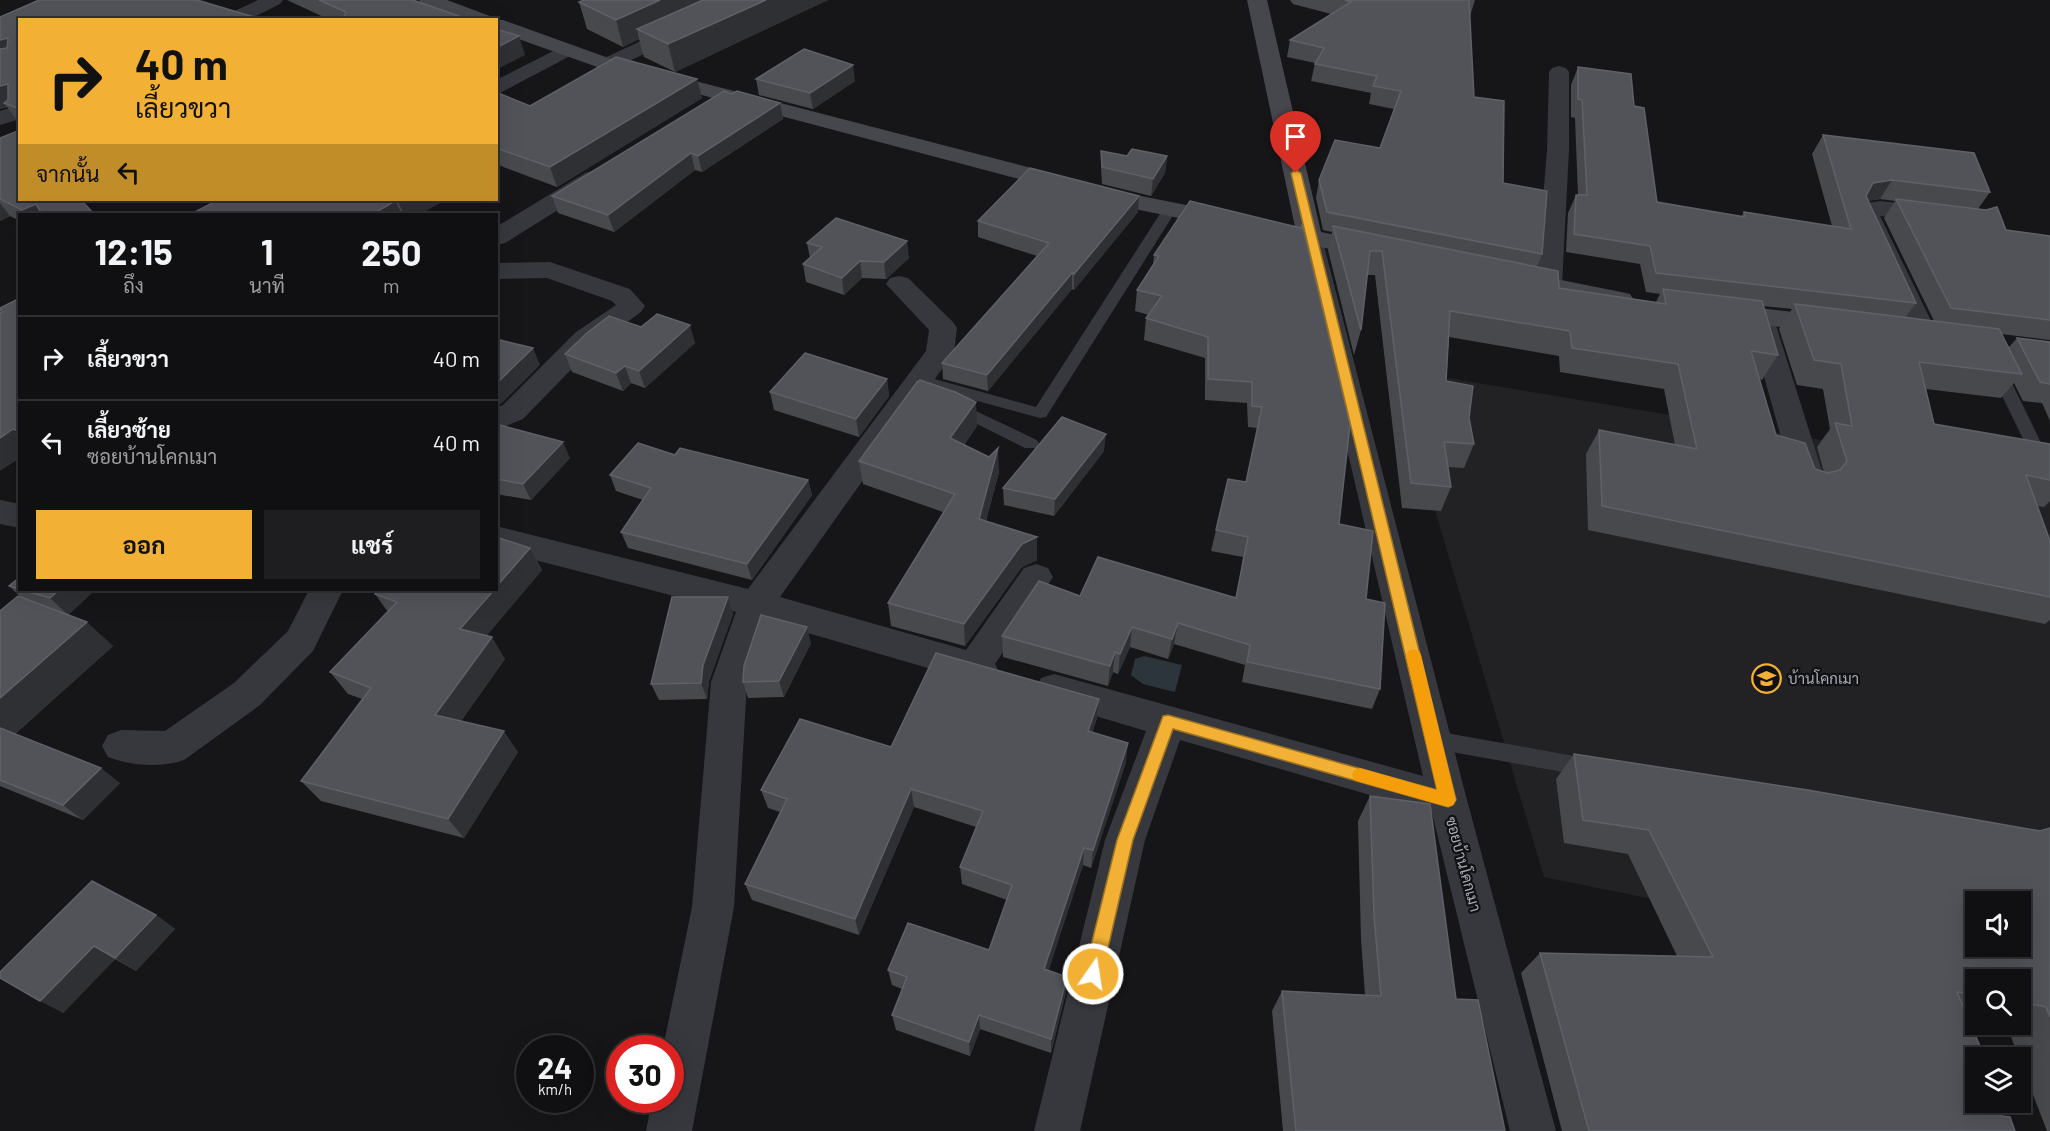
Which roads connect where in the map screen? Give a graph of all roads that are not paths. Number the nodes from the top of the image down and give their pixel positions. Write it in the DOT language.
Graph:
graph roads {
  1 [pos="273,0"];
  2 [pos="429,0"];
  3 [pos="745,0"];
  4 [pos="1257,0"];
  5 [pos="232,14"];
  6 [pos="478,18"];
  7 [pos="498,25"];
  8 [pos="567,50"];
  9 [pos="607,64"];
  10 [pos="1559,72"];
  11 [pos="498,88"];
  12 [pos="728,95"];
  13 [pos="18,111"];
  14 [pos="698,114"];
  15 [pos="0,118"];
  16 [pos="613,165"];
  17 [pos="1170,209"];
  18 [pos="1961,218"];
  19 [pos="498,237"];
  20 [pos="1310,238"];
  21 [pos="1401,256"];
  22 [pos="498,271"];
  23 [pos="1492,274"];
  24 [pos="899,284"];
  25 [pos="1549,285"];
  26 [pos="1644,302"];
  27 [pos="1702,310"];
  28 [pos="1760,317"];
  29 [pos="1855,328"];
  30 [pos="1925,337"];
  31 [pos="1989,354"];
  32 [pos="915,386"];
  33 [pos="498,419"];
  34 [pos="1031,444"];
  35 [pos="2050,478"];
  36 [pos="1810,484"];
  37 [pos="0,512"];
  38 [pos="18,516"];
  39 [pos="498,539"];
  40 [pos="1036,577"];
  41 [pos="326,591"];
  42 [pos="756,604"];
  43 [pos="974,666"];
  44 [pos="1168,721"];
  45 [pos="1435,741"];
  46 [pos="121,746"];
  47 [pos="1610,772"];
  48 [pos="1448,800"];
  49 [pos="669,1131"];
  50 [pos="1057,1131"];
  51 [pos="1533,1131"];
  1 -- 5 [label="street"];
  2 -- 6 [label="street"];
  3 -- 9 [label="street"];
  4 -- 20 [label="street, ซอยบ้านโคกเมา"];
  7 -- 8 [label="street"];
  8 -- 9 [label="street"];
  8 -- 11 [label="street"];
  9 -- 12 [label="street"];
  10 -- 25 [label="street"];
  12 -- 14 [label="street"];
  12 -- 17 [label="street"];
  13 -- 15 [label="street"];
  16 -- 19 [label="street"];
  17 -- 20 [label="street"];
  17 -- 32 [label="lane"];
  18 -- 30 [label="street"];
  20 -- 21 [label="street"];
  20 -- 45 [label="street, ซอยบ้านโคกเมา"];
  22 -- 33 [label="street"];
  23 -- 25 [label="street"];
  24 -- 32 [label="street"];
  25 -- 26 [label="street"];
  27 -- 28 [label="street"];
  28 -- 29 [label="street"];
  28 -- 36 [label="street"];
  31 -- 35 [label="lane"];
  32 -- 34 [label="lane"];
  32 -- 42 [label="street"];
  37 -- 38 [label="street"];
  39 -- 42 [label="street"];
  40 -- 43 [label="street"];
  41 -- 46 [label="street"];
  42 -- 43 [label="street"];
  42 -- 49 [label="street"];
  43 -- 44 [label="street"];
  44 -- 48 [label="street"];
  44 -- 50 [label="street"];
  45 -- 47 [label="lane"];
  45 -- 48 [label="street, ซอยบ้านโคกเมา"];
  48 -- 51 [label="street, ซอยบ้านโคกเมา"];
}
